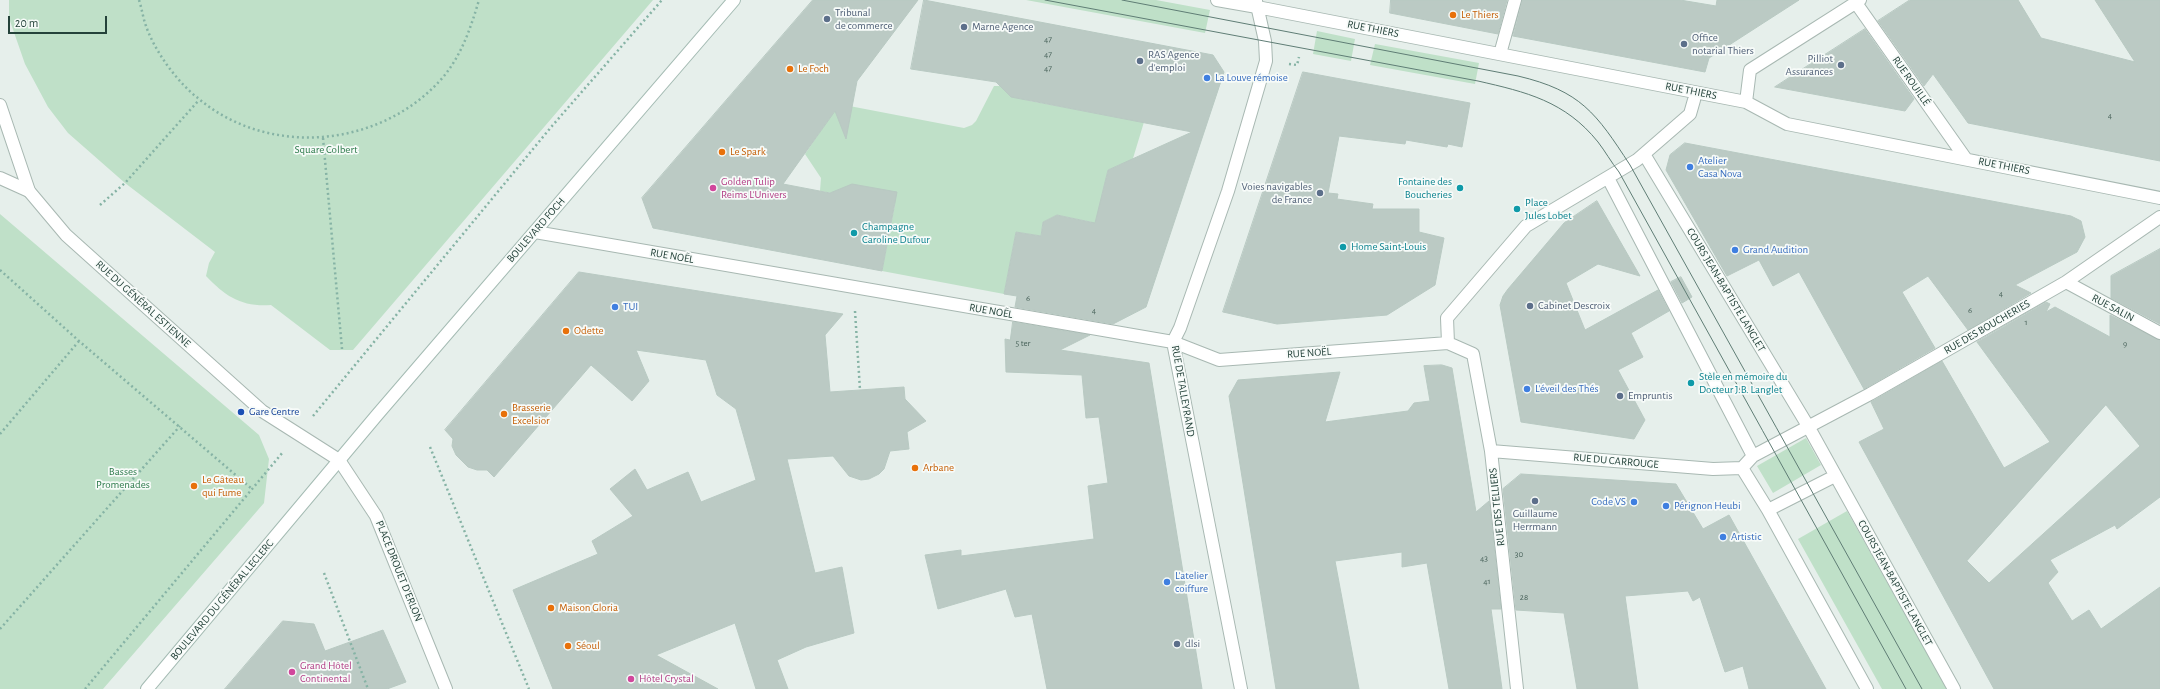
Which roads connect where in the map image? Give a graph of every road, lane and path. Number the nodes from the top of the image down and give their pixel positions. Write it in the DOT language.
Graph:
graph roads {
  1 [pos="139,0"];
  2 [pos="479,0"];
  3 [pos="662,0"];
  4 [pos="734,0"];
  5 [pos="1217,0"];
  6 [pos="1515,0"];
  7 [pos="1858,2"];
  8 [pos="1257,4"];
  9 [pos="1500,54"];
  10 [pos="1299,57"];
  11 [pos="1286,64"];
  12 [pos="198,100"];
  13 [pos="1694,100"];
  14 [pos="1746,102"];
  15 [pos="1,113"];
  16 [pos="323,138"];
  17 [pos="1644,154"];
  18 [pos="1966,159"];
  19 [pos="0,178"];
  20 [pos="1608,178"];
  21 [pos="29,191"];
  22 [pos="2160,198"];
  23 [pos="100,205"];
  24 [pos="2160,217"];
  25 [pos="535,232"];
  26 [pos="0,270"];
  27 [pos="2066,282"];
  28 [pos="858,288"];
  29 [pos="2160,333"];
  30 [pos="79,341"];
  31 [pos="1173,342"];
  32 [pos="1448,343"];
  33 [pos="342,348"];
  34 [pos="860,390"];
  35 [pos="180,426"];
  36 [pos="1808,426"];
  37 [pos="0,434"];
  38 [pos="298,434"];
  39 [pos="430,447"];
  40 [pos="1491,451"];
  41 [pos="1753,456"];
  42 [pos="339,460"];
  43 [pos="1742,468"];
  44 [pos="1835,476"];
  45 [pos="252,489"];
  46 [pos="1768,510"];
  47 [pos="297,512"];
  48 [pos="324,573"];
  49 [pos="0,629"];
  50 [pos="85,689"];
  51 [pos="147,689"];
  52 [pos="368,689"];
  53 [pos="446,689"];
  54 [pos="529,689"];
  55 [pos="1241,689"];
  56 [pos="1517,689"];
  57 [pos="1867,689"];
  58 [pos="1954,689"];
  1 -- 12 [label="path"];
  2 -- 16 [label="path"];
  3 -- 38 [label="path"];
  4 -- 25 [label="street, BOULEVARD FOCH"];
  5 -- 8 [label="street, RUE THIERS"];
  6 -- 9 [label="street"];
  7 -- 14 [label="street"];
  7 -- 18 [label="street, RUE ROUILLÉ"];
  8 -- 9 [label="street, RUE THIERS"];
  8 -- 31 [label="street, RUE DE TALLEYRAND"];
  9 -- 14 [label="street, RUE THIERS"];
  10 -- 11 [label="path"];
  12 -- 16 [label="path"];
  12 -- 23 [label="path"];
  13 -- 17 [label="street"];
  14 -- 18 [label="street, RUE THIERS"];
  15 -- 21 [label="street, RUE DU GÉNÉRAL ESTIENNE"];
  16 -- 33 [label="path"];
  17 -- 20 [label="street"];
  17 -- 36 [label="street, COURS JEAN-BAPTISTE LANGLET"];
  18 -- 22 [label="street, RUE THIERS"];
  19 -- 21 [label="street"];
  20 -- 32 [label="street"];
  20 -- 41 [label="street"];
  21 -- 38 [label="street, RUE DU GÉNÉRAL ESTIENNE"];
  24 -- 27 [label="street, RUE DES BOUCHERIES"];
  25 -- 28 [label="street, RUE NOËL"];
  25 -- 42 [label="street, BOULEVARD FOCH"];
  26 -- 30 [label="path"];
  27 -- 29 [label="street, RUE SALIN"];
  27 -- 36 [label="street, RUE DES BOUCHERIES"];
  28 -- 31 [label="street, RUE NOËL"];
  28 -- 34 [label="path"];
  30 -- 35 [label="path"];
  30 -- 37 [label="path"];
  31 -- 32 [label="street, RUE NOËL"];
  31 -- 55 [label="street, RUE DE TALLEYRAND"];
  32 -- 40 [label="street, RUE DES TELLIERS"];
  35 -- 45 [label="path"];
  35 -- 49 [label="path"];
  36 -- 41 [label="street"];
  36 -- 44 [label="street, COURS JEAN-BAPTISTE LANGLET"];
  38 -- 42 [label="street, RUE DU GÉNÉRAL ESTIENNE"];
  38 -- 45 [label="path"];
  39 -- 54 [label="path"];
  40 -- 43 [label="street, RUE DU CARROUGE"];
  40 -- 56 [label="street, RUE DES TELLIERS"];
  41 -- 43 [label="street"];
  42 -- 47 [label="street, BOULEVARD FOCH"];
  42 -- 53 [label="street, PLACE DROUET D'ERLON"];
  43 -- 46 [label="street"];
  44 -- 46 [label="street"];
  44 -- 58 [label="street, COURS JEAN-BAPTISTE LANGLET"];
  45 -- 50 [label="path"];
  46 -- 57 [label="street"];
  47 -- 51 [label="street, BOULEVARD DU GÉNÉRAL LECLERC"];
  48 -- 52 [label="path"];
}
